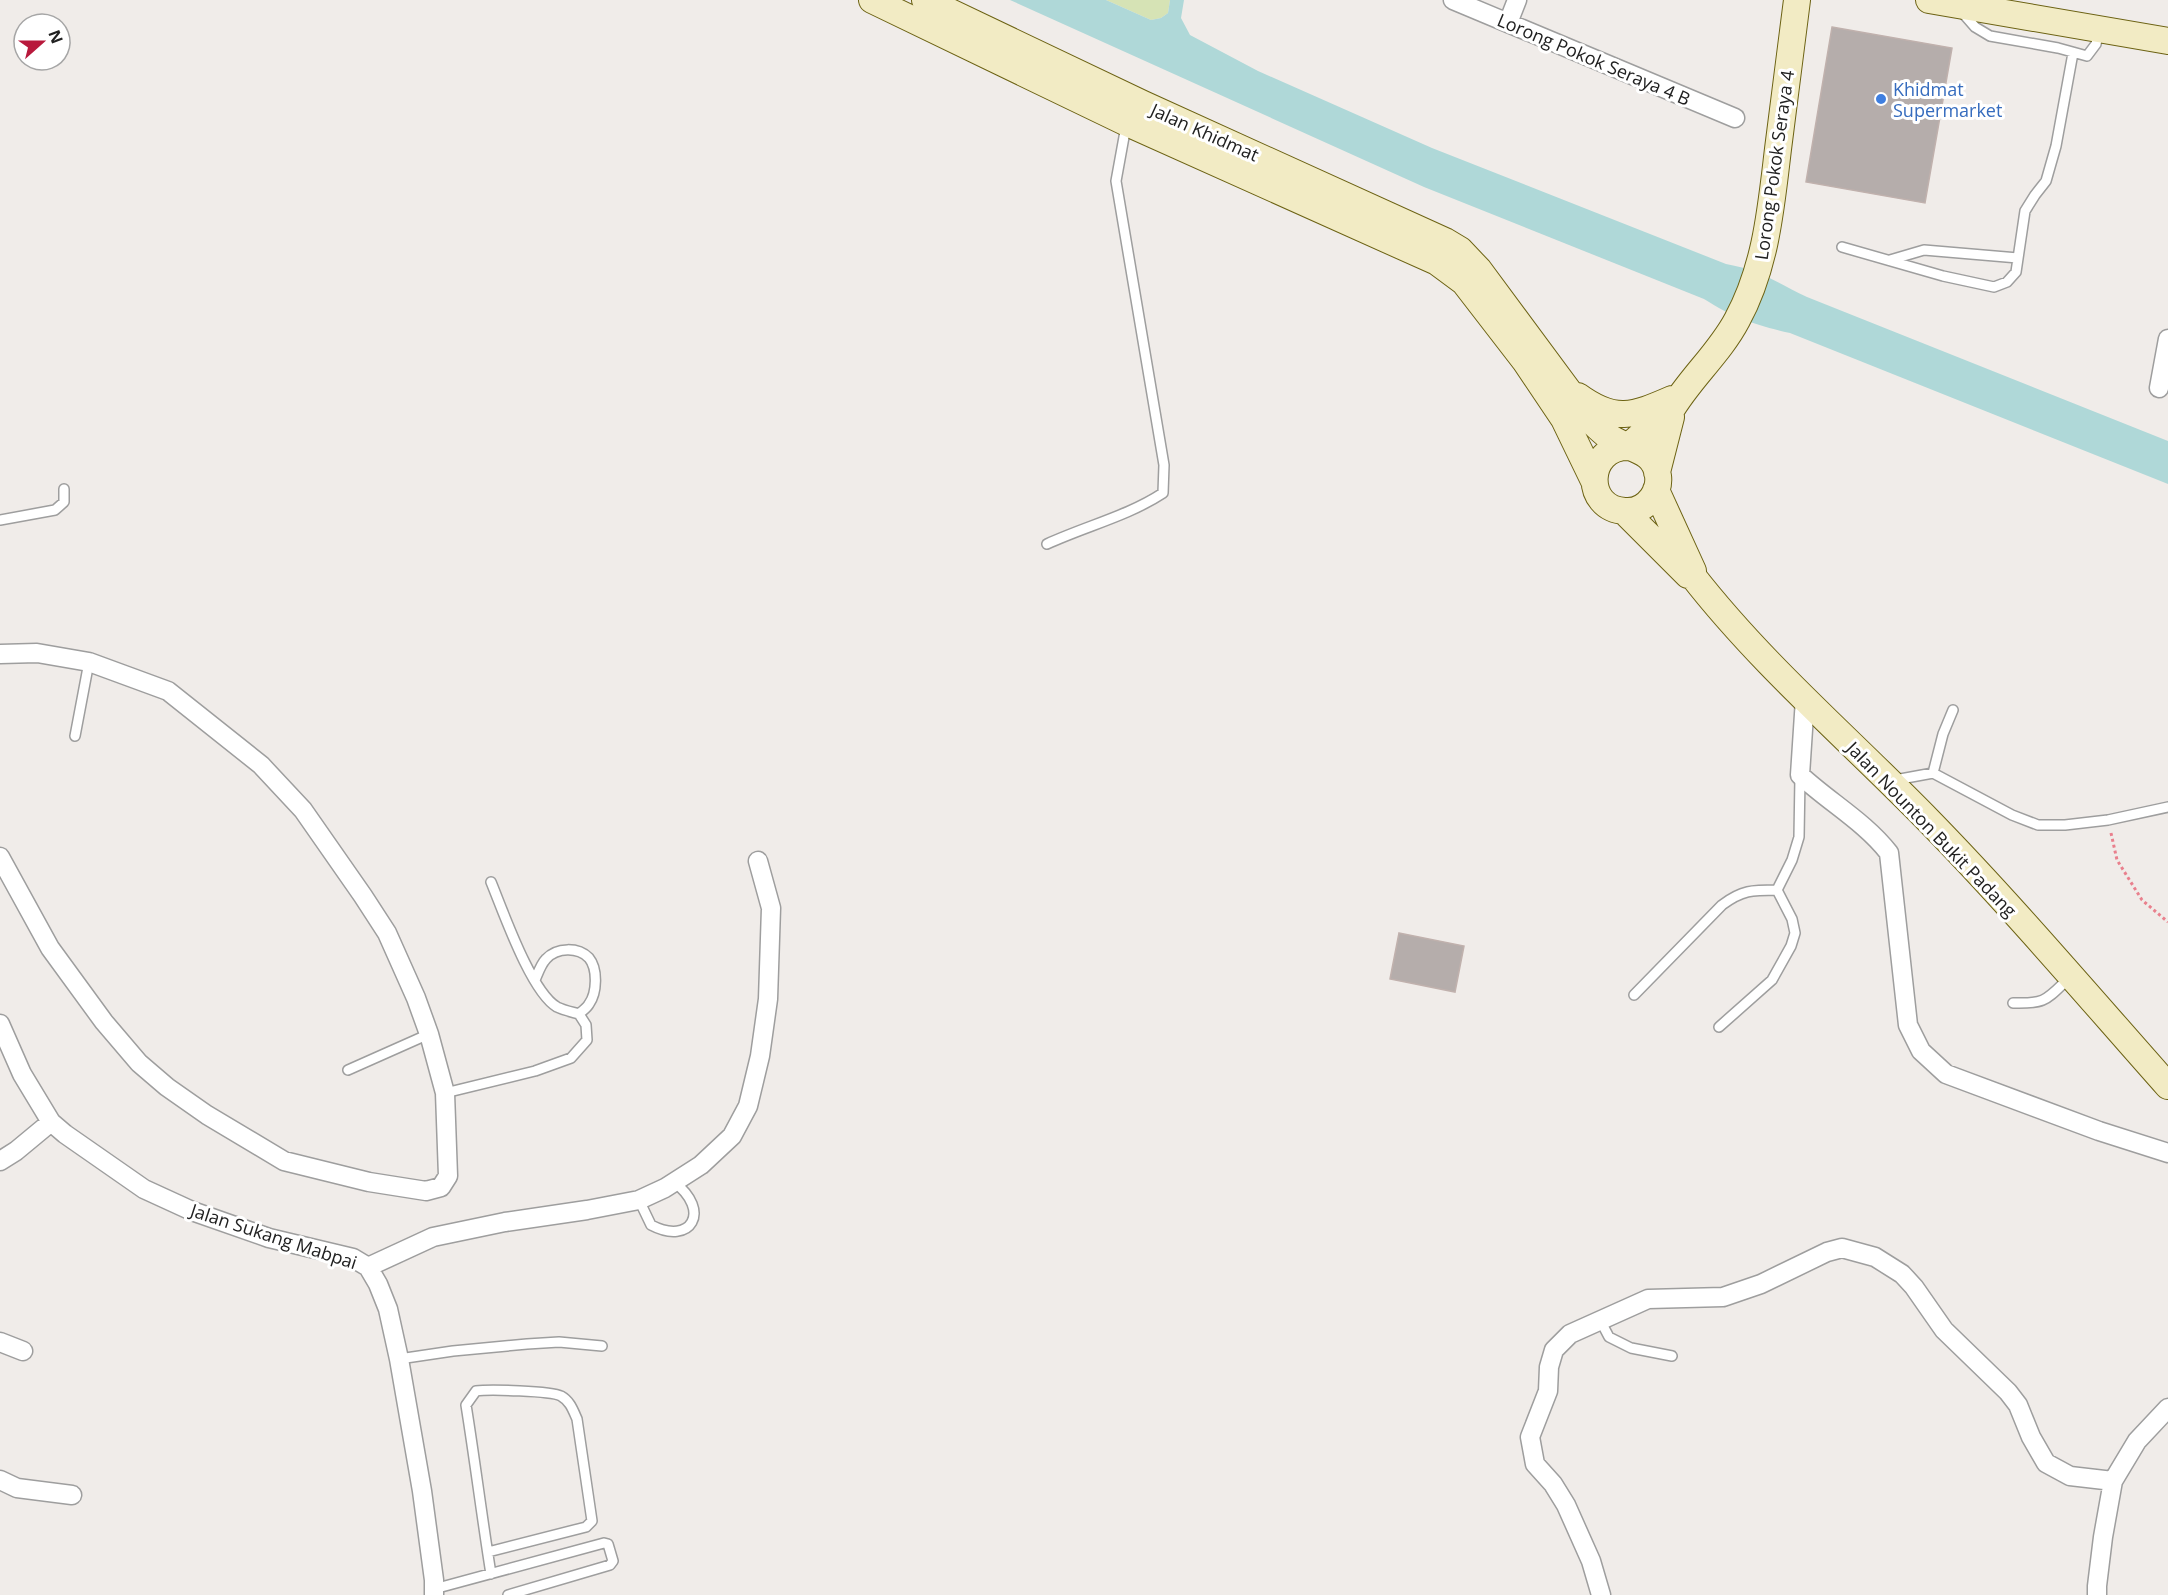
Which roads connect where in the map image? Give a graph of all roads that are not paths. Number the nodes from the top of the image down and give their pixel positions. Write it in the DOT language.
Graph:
graph roads {
  1 [pos="873,0"];
  2 [pos="925,0"];
  3 [pos="1453,0"];
  4 [pos="1518,0"];
  5 [pos="1797,0"];
  6 [pos="1929,0"];
  7 [pos="1956,5"];
  8 [pos="2038,9"];
  9 [pos="1508,23"];
  10 [pos="2100,29"];
  11 [pos="2168,41"];
  12 [pos="2073,53"];
  13 [pos="1735,118"];
  14 [pos="1127,123"];
  15 [pos="1842,247"];
  16 [pos="2018,258"];
  17 [pos="1890,260"];
  18 [pos="2168,339"];
  19 [pos="1564,385"];
  20 [pos="2159,388"];
  21 [pos="1675,404"];
  22 [pos="1628,447"];
  23 [pos="1594,481"];
  24 [pos="1657,481"];
  25 [pos="64,489"];
  26 [pos="1624,511"];
  27 [pos="0,520"];
  28 [pos="1047,544"];
  29 [pos="1692,575"];
  30 [pos="0,654"];
  31 [pos="89,662"];
  32 [pos="1805,699"];
  33 [pos="1953,710"];
  34 [pos="75,736"];
  35 [pos="1933,773"];
  36 [pos="1800,775"];
  37 [pos="1890,782"];
  38 [pos="2168,807"];
  39 [pos="0,856"];
  40 [pos="758,861"];
  41 [pos="492,882"];
  42 [pos="1777,890"];
  43 [pos="2071,976"];
  44 [pos="535,980"];
  45 [pos="1634,995"];
  46 [pos="2013,1003"];
  47 [pos="579,1014"];
  48 [pos="0,1024"];
  49 [pos="1719,1027"];
  50 [pos="429,1034"];
  51 [pos="348,1070"];
  52 [pos="2168,1086"];
  53 [pos="445,1093"];
  54 [pos="51,1122"];
  55 [pos="2168,1153"];
  56 [pos="0,1161"];
  57 [pos="674,1182"];
  58 [pos="639,1200"];
  59 [pos="368,1267"];
  60 [pos="1600,1320"];
  61 [pos="0,1342"];
  62 [pos="602,1346"];
  63 [pos="23,1352"];
  64 [pos="1671,1356"];
  65 [pos="399,1359"];
  66 [pos="2168,1408"];
  67 [pos="0,1480"];
  68 [pos="2113,1482"];
  69 [pos="72,1495"];
  70 [pos="488,1552"];
  71 [pos="491,1574"];
  72 [pos="434,1592"];
  73 [pos="508,1595"];
  74 [pos="1601,1595"];
  75 [pos="2097,1595"];
  1 -- 14 [label="street"];
  2 -- 19 [label="street, Jalan Khidmat"];
  3 -- 9 [label="street, Lorong Pokok Seraya 4 B"];
  4 -- 9 [label="street"];
  5 -- 21 [label="street, Lorong Pokok Seraya 4"];
  6 -- 7 [label="street"];
  7 -- 8 [label="street"];
  7 -- 12 [label="lane"];
  8 -- 10 [label="street"];
  9 -- 13 [label="street, Lorong Pokok Seraya 4 B"];
  10 -- 11 [label="street"];
  10 -- 12 [label="lane"];
  12 -- 16 [label="lane"];
  14 -- 23 [label="street"];
  14 -- 28 [label="lane"];
  15 -- 17 [label="lane"];
  16 -- 17 [label="lane"];
  16 -- 17 [label="lane"];
  18 -- 20 [label="street"];
  19 -- 21 [label="street"];
  19 -- 22 [label="street, Jalan Khidmat"];
  21 -- 22 [label="street, Lorong Pokok Seraya 4"];
  21 -- 24 [label="street"];
  22 -- 23 [label="street"];
  22 -- 24 [label="street"];
  23 -- 26 [label="street"];
  24 -- 26 [label="street"];
  24 -- 29 [label="street, Jalan Nounton Bukit Padang"];
  25 -- 27 [label="lane"];
  26 -- 29 [label="street, Jalan Nounton Bukit Padang"];
  29 -- 32 [label="street, Jalan Nounton Bukit Padang"];
  30 -- 31 [label="street"];
  31 -- 34 [label="lane"];
  31 -- 50 [label="street"];
  32 -- 36 [label="street"];
  32 -- 37 [label="street, Jalan Nounton Bukit Padang"];
  33 -- 35 [label="lane"];
  35 -- 37 [label="lane"];
  35 -- 38 [label="lane"];
  36 -- 42 [label="lane"];
  36 -- 55 [label="street"];
  37 -- 43 [label="street, Jalan Nounton Bukit Padang"];
  39 -- 53 [label="street"];
  40 -- 57 [label="street"];
  41 -- 44 [label="lane"];
  42 -- 45 [label="lane"];
  42 -- 49 [label="lane"];
  43 -- 46 [label="lane"];
  43 -- 52 [label="street, Jalan Nounton Bukit Padang"];
  44 -- 47 [label="lane"];
  44 -- 47 [label="lane"];
  47 -- 53 [label="lane"];
  48 -- 54 [label="street, Jalan Sukang Mabpai"];
  50 -- 51 [label="lane"];
  50 -- 53 [label="street"];
  54 -- 56 [label="street"];
  54 -- 59 [label="street, Jalan Sukang Mabpai"];
  57 -- 58 [label="street"];
  57 -- 58 [label="lane"];
  58 -- 59 [label="street"];
  59 -- 65 [label="street, Jalan Sukang Mabpai"];
  60 -- 64 [label="lane"];
  60 -- 68 [label="street"];
  60 -- 74 [label="street"];
  61 -- 63 [label="street"];
  62 -- 65 [label="lane"];
  65 -- 72 [label="street, Jalan Sukang Mabpai"];
  66 -- 68 [label="street"];
  67 -- 69 [label="street"];
  68 -- 75 [label="street"];
  70 -- 70 [label="lane"];
  70 -- 71 [label="lane"];
  71 -- 72 [label="lane"];
  71 -- 73 [label="lane"];
}
